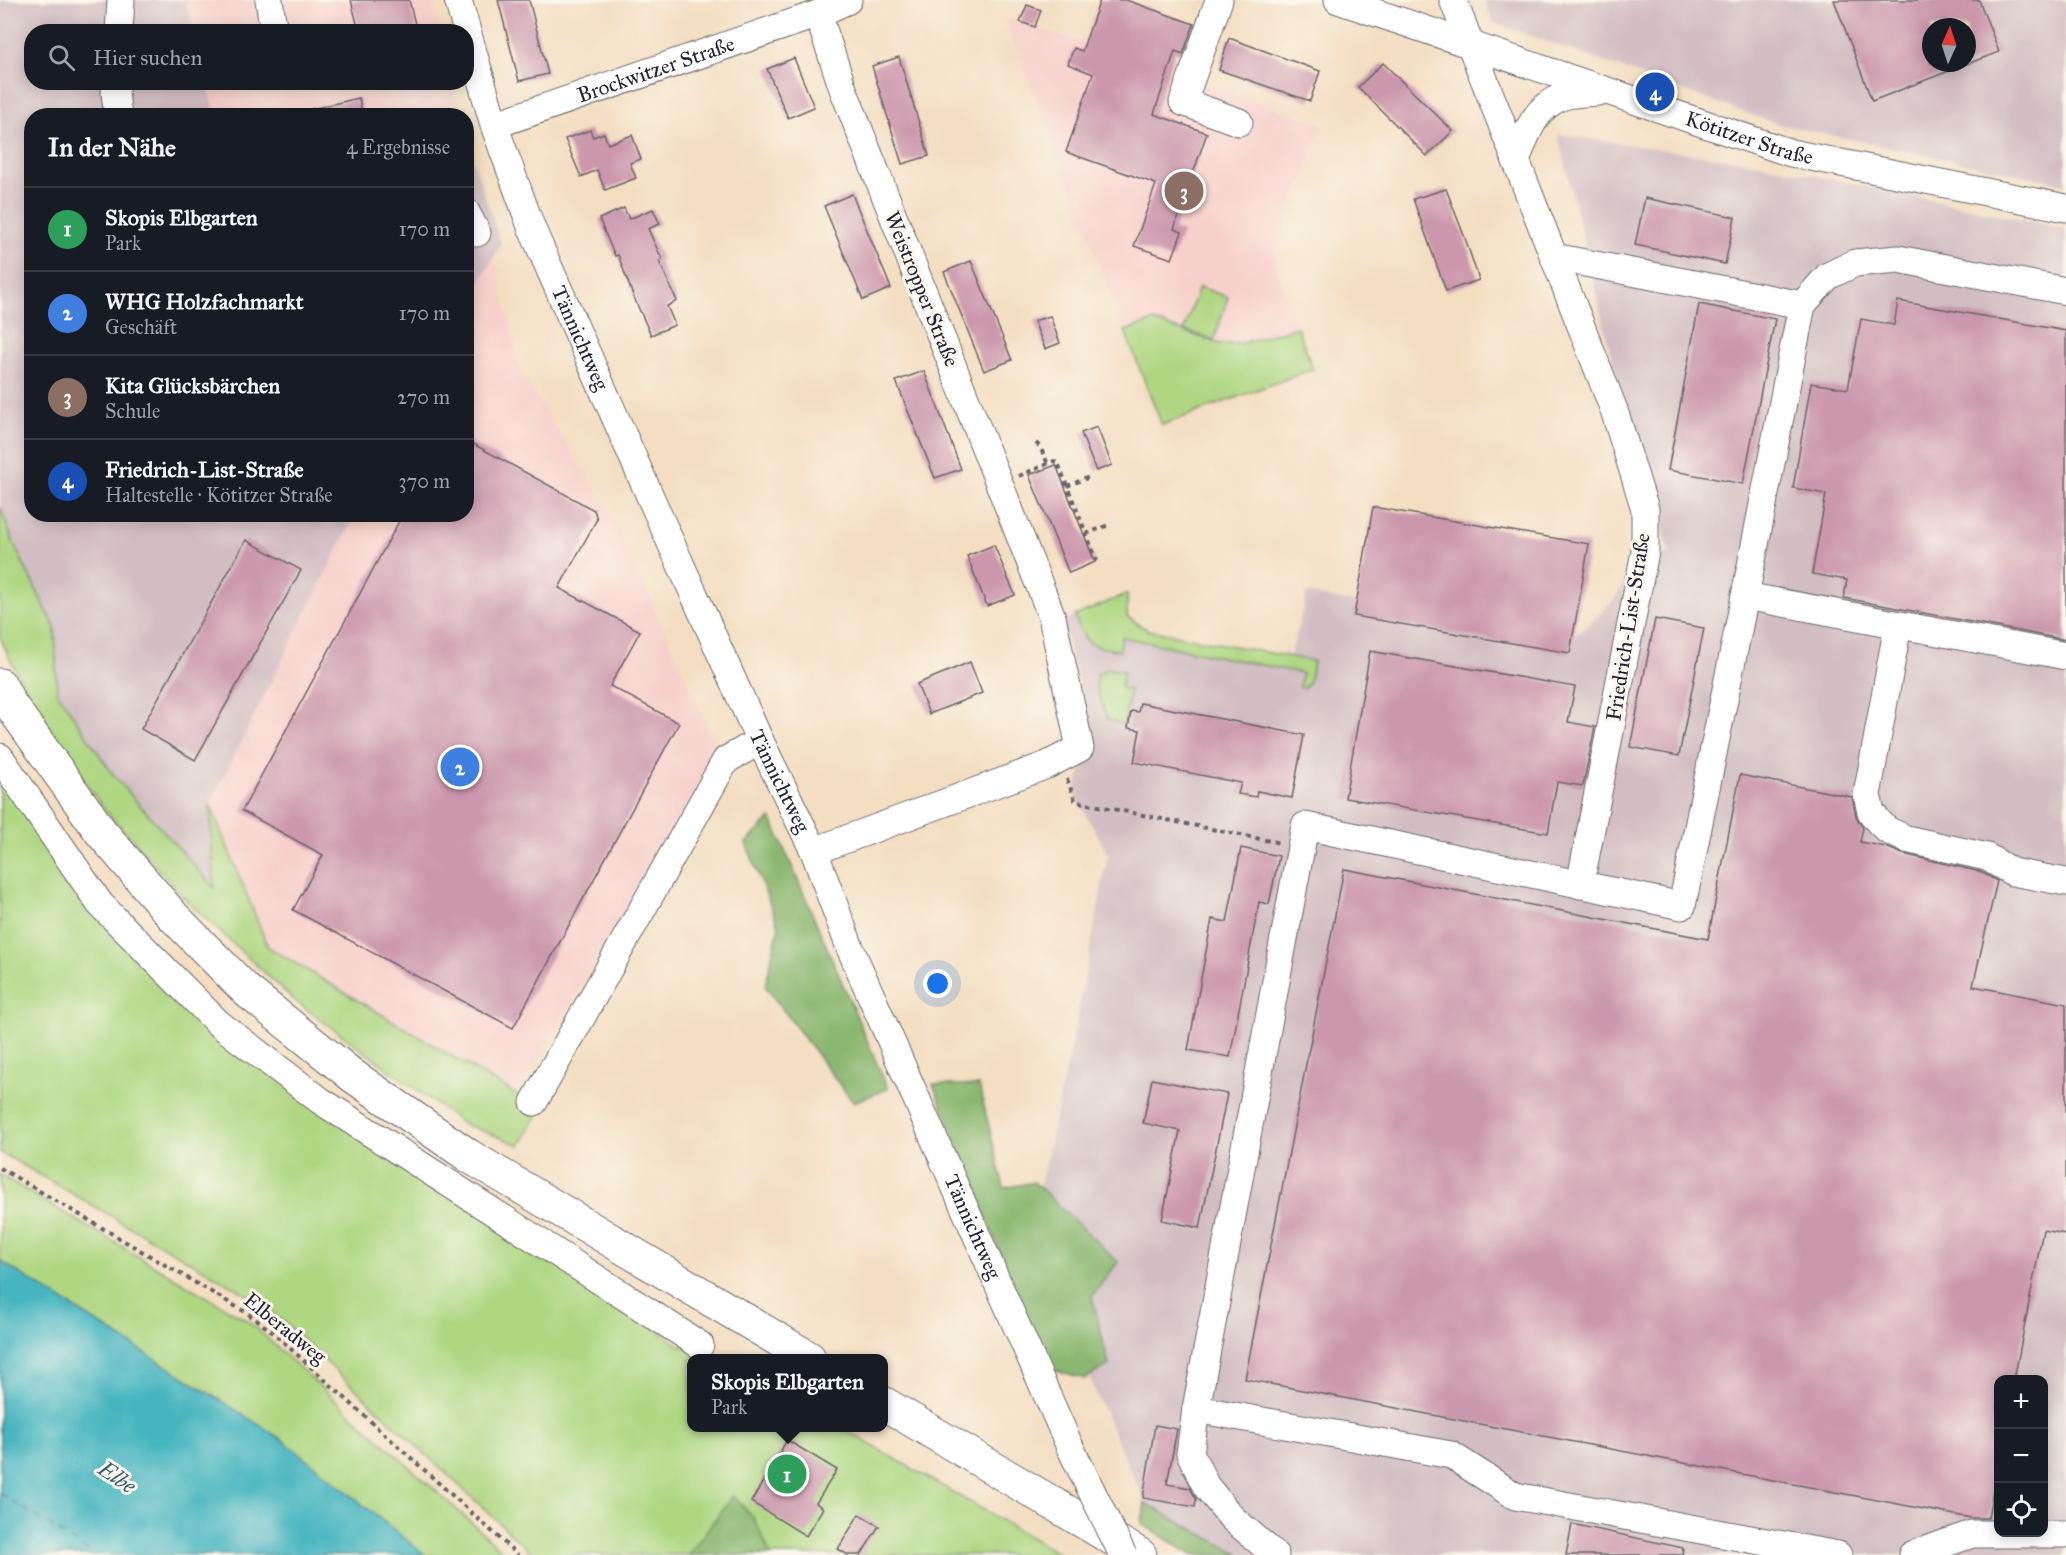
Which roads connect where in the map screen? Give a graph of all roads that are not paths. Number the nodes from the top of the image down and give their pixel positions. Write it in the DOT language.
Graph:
graph roads {
  1 [pos="121,0"];
  2 [pos="269,0"];
  3 [pos="458,0"];
  4 [pos="848,0"];
  5 [pos="1219,0"];
  6 [pos="1338,0"];
  7 [pos="1453,0"];
  8 [pos="818,14"];
  9 [pos="120,24"];
  10 [pos="273,24"];
  11 [pos="465,24"];
  12 [pos="1470,45"];
  13 [pos="474,56"];
  14 [pos="115,90"];
  15 [pos="1605,91"];
  16 [pos="117,108"];
  17 [pos="1239,122"];
  18 [pos="494,125"];
  19 [pos="1516,161"];
  20 [pos="2066,208"];
  21 [pos="1554,257"];
  22 [pos="2066,291"];
  23 [pos="1802,304"];
  24 [pos="1745,596"];
  25 [pos="1898,625"];
  26 [pos="2066,656"];
  27 [pos="0,685"];
  28 [pos="760,741"];
  29 [pos="0,757"];
  30 [pos="814,851"];
  31 [pos="2066,882"];
  32 [pos="1581,885"];
  33 [pos="534,1102"];
  34 [pos="700,1345"];
  35 [pos="801,1354"];
  36 [pos="888,1405"];
  37 [pos="1196,1409"];
  38 [pos="2059,1541"];
  39 [pos="1123,1555"];
  40 [pos="1140,1555"];
  41 [pos="1275,1555"];
  42 [pos="1837,1555"];
  43 [pos="1912,1555"];
  1 -- 9 [label="street"];
  2 -- 10 [label="street"];
  3 -- 11 [label="street, Tännichtweg"];
  4 -- 8 [label="street"];
  5 -- 17 [label="street"];
  6 -- 12 [label="street, Kötitzer Straße"];
  7 -- 12 [label="street, Friedrich-List-Straße"];
  8 -- 18 [label="street, Brockwitzer Straße"];
  8 -- 30 [label="street, Weistropper Straße"];
  12 -- 15 [label="street, Kötitzer Straße"];
  12 -- 19 [label="street, Friedrich-List-Straße"];
  13 -- 18 [label="street, Tännichtweg"];
  14 -- 16 [label="street"];
  15 -- 19 [label="street"];
  15 -- 20 [label="street, Kötitzer Straße"];
  18 -- 28 [label="street, Tännichtweg"];
  19 -- 21 [label="street, Friedrich-List-Straße"];
  21 -- 23 [label="street"];
  21 -- 32 [label="street, Friedrich-List-Straße"];
  22 -- 23 [label="street"];
  23 -- 24 [label="street"];
  24 -- 25 [label="street"];
  24 -- 32 [label="street"];
  25 -- 26 [label="street"];
  25 -- 31 [label="street"];
  27 -- 35 [label="main road"];
  28 -- 30 [label="street, Tännichtweg"];
  28 -- 33 [label="street"];
  29 -- 34 [label="street"];
  30 -- 39 [label="street, Tännichtweg, bridge"];
  32 -- 37 [label="street"];
  36 -- 40 [label="main road"];
  37 -- 41 [label="street"];
  37 -- 42 [label="street"];
  38 -- 43 [label="street"];
}
